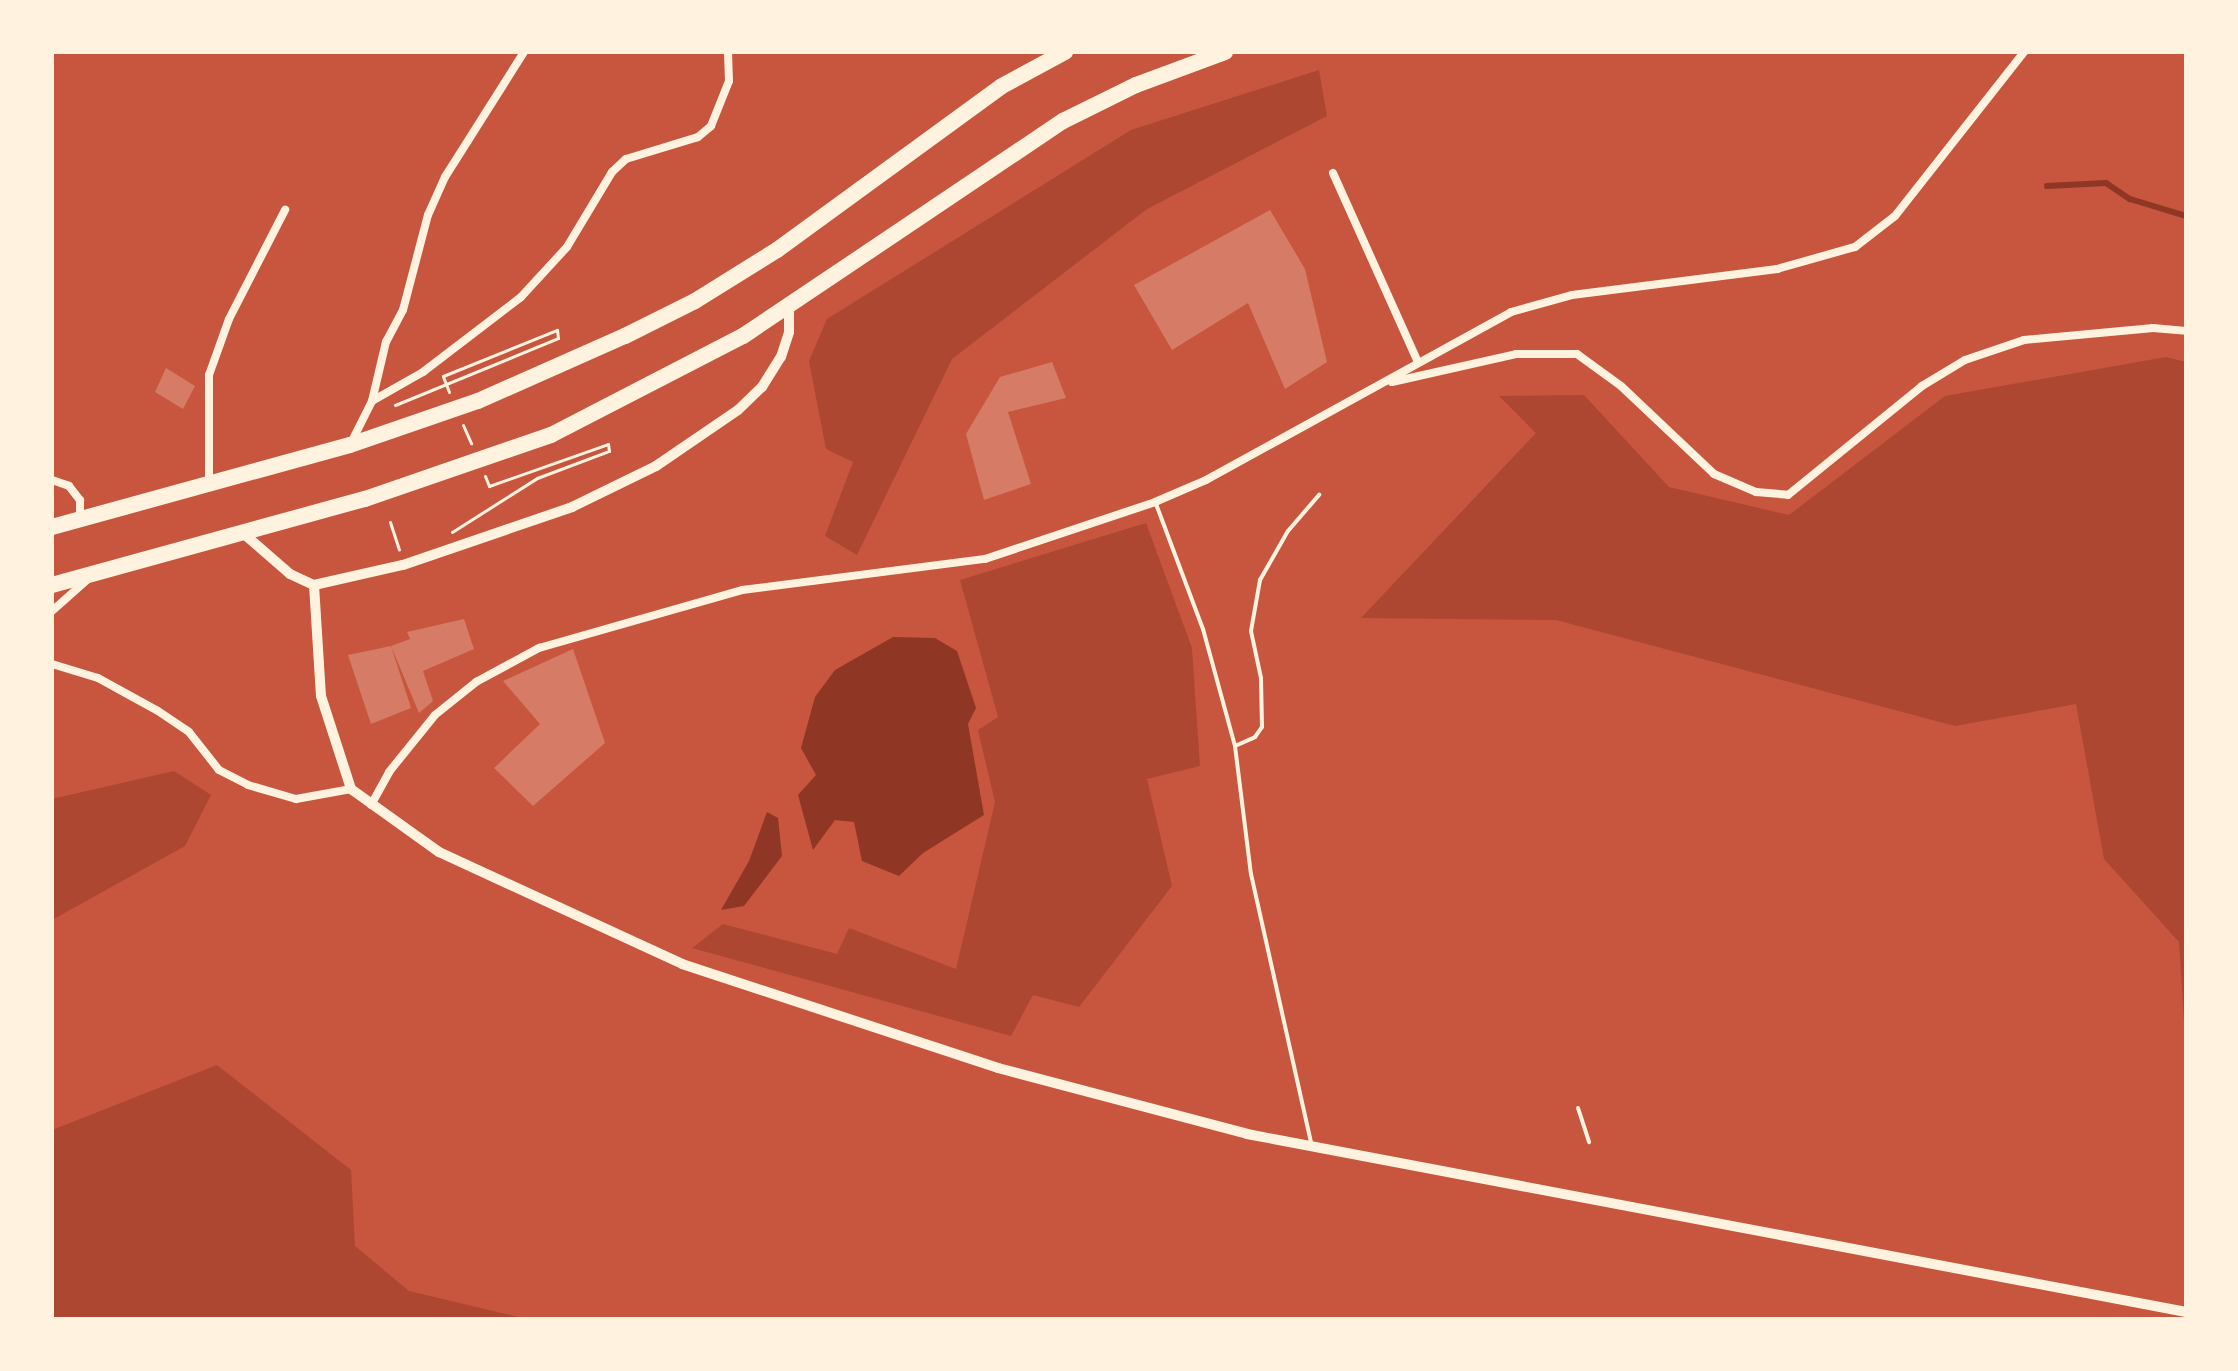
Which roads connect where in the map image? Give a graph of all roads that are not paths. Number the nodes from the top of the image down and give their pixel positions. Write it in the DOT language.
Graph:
graph roads {
  1 [pos="524,52"];
  2 [pos="728,52"];
  3 [pos="1065,52"];
  4 [pos="1225,52"];
  5 [pos="2024,52"];
  6 [pos="1333,173"];
  7 [pos="285,210"];
  8 [pos="789,303"];
  9 [pos="2186,331"];
  10 [pos="1418,362"];
  11 [pos="1387,383"];
  12 [pos="372,401"];
  13 [pos="350,445"];
  14 [pos="52,480"];
  15 [pos="209,486"];
  16 [pos="1319,495"];
  17 [pos="1155,502"];
  18 [pos="80,519"];
  19 [pos="52,527"];
  20 [pos="244,534"];
  21 [pos="93,574"];
  22 [pos="52,585"];
  23 [pos="314,585"];
  24 [pos="52,611"];
  25 [pos="52,664"];
  26 [pos="1235,746"];
  27 [pos="351,789"];
  28 [pos="371,805"];
  29 [pos="1578,1108"];
  30 [pos="1589,1142"];
  31 [pos="1313,1148"];
  32 [pos="2186,1312"];
  1 -- 12 [label="street"];
  2 -- 12 [label="street"];
  3 -- 13 [label="highway"];
  4 -- 8 [label="highway"];
  5 -- 10 [label="street"];
  6 -- 10 [label="street"];
  7 -- 15 [label="street"];
  8 -- 20 [label="highway"];
  8 -- 23 [label="street"];
  9 -- 11 [label="street"];
  10 -- 11 [label="street"];
  11 -- 17 [label="street"];
  12 -- 13 [label="street"];
  13 -- 15 [label="highway"];
  14 -- 18 [label="street"];
  15 -- 18 [label="highway"];
  16 -- 26 [label="lane"];
  17 -- 26 [label="lane"];
  17 -- 28 [label="street"];
  18 -- 19 [label="highway"];
  20 -- 21 [label="highway"];
  20 -- 23 [label="street"];
  21 -- 22 [label="highway"];
  21 -- 24 [label="street"];
  23 -- 27 [label="street"];
  25 -- 27 [label="street"];
  26 -- 31 [label="lane"];
  27 -- 28 [label="street"];
  28 -- 31 [label="street"];
  29 -- 30 [label="lane"];
  31 -- 32 [label="street"];
}
